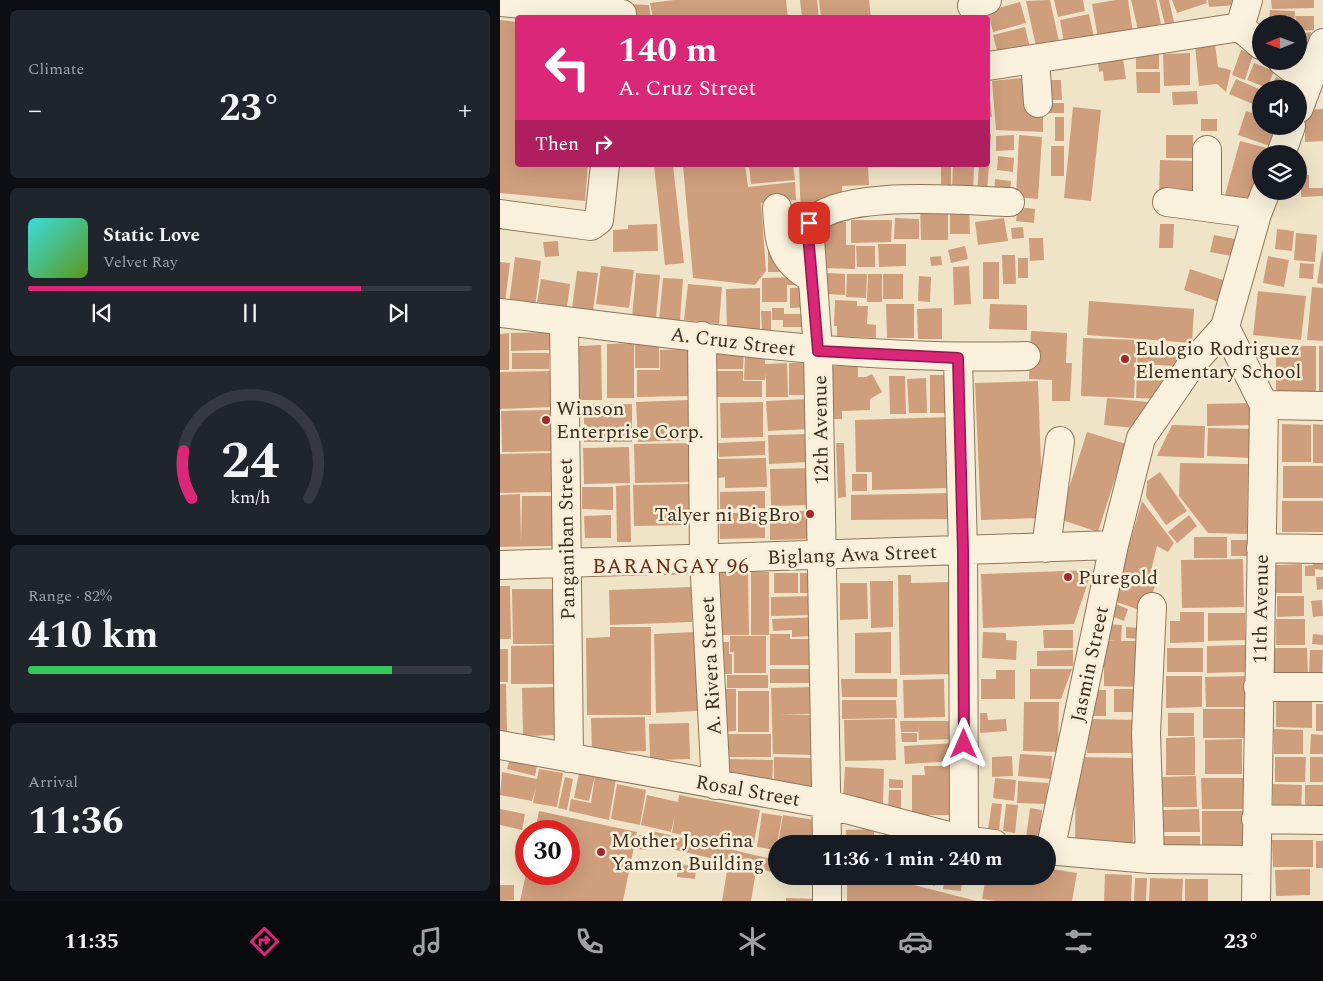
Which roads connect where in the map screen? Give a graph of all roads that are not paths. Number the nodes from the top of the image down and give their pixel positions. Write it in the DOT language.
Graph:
graph roads {
  1 [pos="1248,0"];
  2 [pos="500,2"];
  3 [pos="622,15"];
  4 [pos="1240,27"];
  5 [pos="1252,37"];
  6 [pos="1323,43"];
  7 [pos="1035,59"];
  8 [pos="990,66"];
  9 [pos="1294,70"];
  10 [pos="1309,81"];
  11 [pos="1307,86"];
  12 [pos="1038,103"];
  13 [pos="1207,150"];
  14 [pos="606,167"];
  15 [pos="1010,202"];
  16 [pos="1167,202"];
  17 [pos="1261,203"];
  18 [pos="1207,206"];
  19 [pos="777,208"];
  20 [pos="500,214"];
  21 [pos="812,278"];
  22 [pos="500,313"];
  23 [pos="564,321"];
  24 [pos="1225,327"];
  25 [pos="702,336"];
  26 [pos="818,351"];
  27 [pos="1026,356"];
  28 [pos="958,358"];
  29 [pos="1264,405"];
  30 [pos="1323,406"];
  31 [pos="1060,441"];
  32 [pos="1114,545"];
  33 [pos="1046,548"];
  34 [pos="1261,548"];
  35 [pos="1323,549"];
  36 [pos="963,551"];
  37 [pos="822,554"];
  38 [pos="704,558"];
  39 [pos="566,563"];
  40 [pos="500,565"];
  41 [pos="1152,607"];
  42 [pos="1258,686"];
  43 [pos="1323,687"];
  44 [pos="500,745"];
  45 [pos="569,758"];
  46 [pos="716,785"];
  47 [pos="827,804"];
  48 [pos="1256,819"];
  49 [pos="1323,820"];
  50 [pos="827,835"];
  51 [pos="945,835"];
  52 [pos="964,835"];
  53 [pos="1051,835"];
  54 [pos="1056,852"];
  55 [pos="1150,859"];
  56 [pos="1256,860"];
  57 [pos="827,885"];
  58 [pos="827,901"];
  59 [pos="1256,901"];
  1 -- 4 [label="street"];
  2 -- 3 [label="street"];
  4 -- 5 [label="street"];
  4 -- 7 [label="street"];
  6 -- 10 [label="street"];
  7 -- 8 [label="street"];
  7 -- 12 [label="street"];
  9 -- 10 [label="street"];
  10 -- 11 [label="street"];
  13 -- 18 [label="street"];
  14 -- 20 [label="street"];
  15 -- 21 [label="street, 12th Avenue"];
  16 -- 18 [label="street"];
  17 -- 18 [label="street"];
  17 -- 24 [label="street"];
  19 -- 21 [label="street"];
  21 -- 26 [label="street, 12th Avenue"];
  22 -- 23 [label="street, A. Cruz Street"];
  23 -- 25 [label="street, A. Cruz Street"];
  23 -- 39 [label="street, Panganiban Street"];
  24 -- 29 [label="street, 11th Avenue"];
  24 -- 32 [label="street, Jasmin Street"];
  25 -- 26 [label="street, A. Cruz Street"];
  25 -- 38 [label="street, A. Rivera Street"];
  26 -- 28 [label="street, A. Cruz Street"];
  26 -- 37 [label="street, 12th Avenue"];
  27 -- 28 [label="street, A. Cruz Street"];
  28 -- 36 [label="street"];
  29 -- 30 [label="street"];
  29 -- 34 [label="street, 11th Avenue"];
  31 -- 33 [label="street"];
  32 -- 33 [label="street, Biglang Awa Street"];
  32 -- 53 [label="street, Jasmin Street"];
  33 -- 36 [label="street, Biglang Awa Street"];
  34 -- 35 [label="street"];
  34 -- 42 [label="street, 11th Avenue"];
  36 -- 37 [label="street, Biglang Awa Street"];
  36 -- 52 [label="street"];
  37 -- 38 [label="street, Biglang Awa Street"];
  37 -- 47 [label="street, 12th Avenue"];
  38 -- 39 [label="street, Biglang Awa Street"];
  38 -- 46 [label="street, A. Rivera Street"];
  39 -- 40 [label="street, Biglang Awa Street"];
  39 -- 45 [label="street, Panganiban Street"];
  41 -- 55 [label="street"];
  42 -- 43 [label="street"];
  42 -- 48 [label="street, 11th Avenue"];
  44 -- 45 [label="street, Rosal Street"];
  45 -- 46 [label="street, Rosal Street"];
  46 -- 47 [label="street, Rosal Street"];
  47 -- 50 [label="street, 12th Avenue"];
  47 -- 51 [label="street, Rosal Street"];
  48 -- 49 [label="street"];
  48 -- 56 [label="street, 11th Avenue"];
  54 -- 55 [label="street"];
  55 -- 56 [label="street"];
  56 -- 59 [label="street, 11th Avenue"];
  57 -- 58 [label="street"];
}
